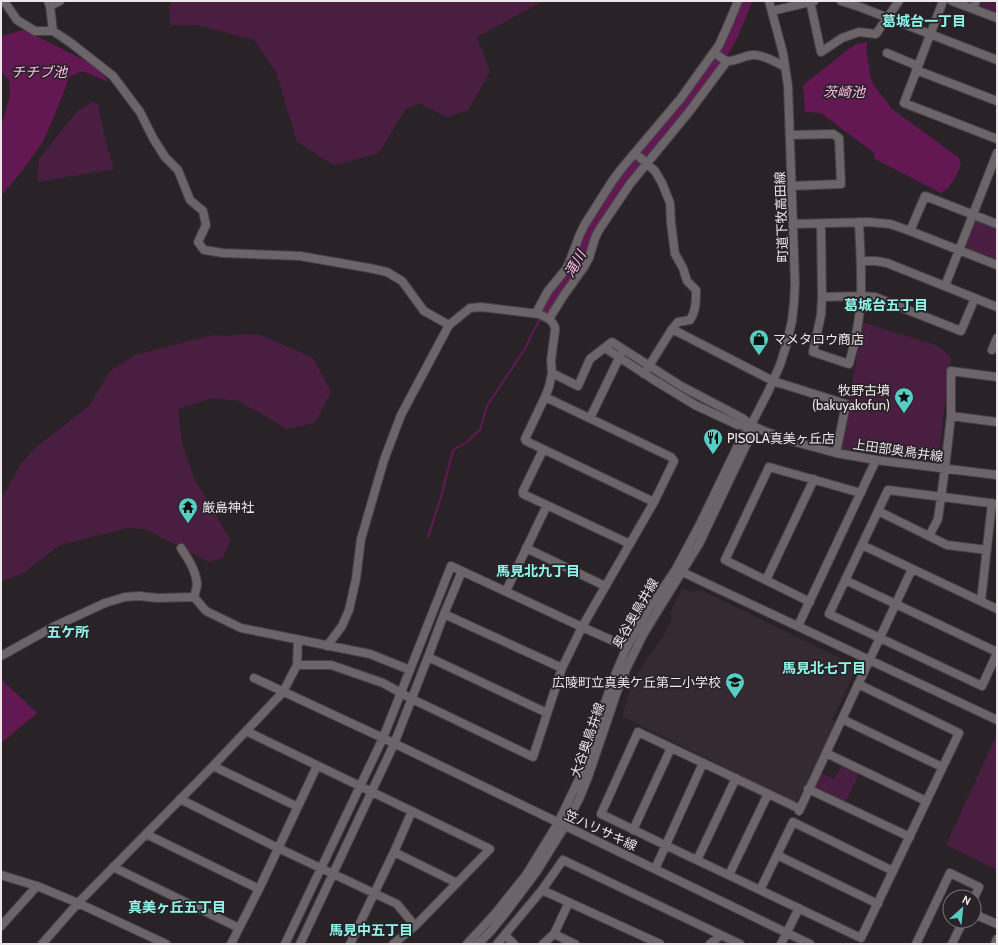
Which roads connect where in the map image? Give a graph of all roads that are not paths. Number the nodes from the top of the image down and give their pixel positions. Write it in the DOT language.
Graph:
graph roads {
  1 [pos="4,1"];
  2 [pos="60,1"];
  3 [pos="738,1"];
  4 [pos="769,1"];
  5 [pos="811,1"];
  6 [pos="841,1"];
  7 [pos="899,1"];
  8 [pos="943,1"];
  9 [pos="952,1"];
  10 [pos="49,4"];
  11 [pos="974,5"];
  12 [pos="772,11"];
  13 [pos="887,17"];
  14 [pos="997,18"];
  15 [pos="53,31"];
  16 [pos="930,34"];
  17 [pos="714,52"];
  18 [pos="887,53"];
  19 [pos="727,60"];
  20 [pos="997,60"];
  21 [pos="785,67"];
  22 [pos="917,68"];
  23 [pos="997,101"];
  24 [pos="790,135"];
  25 [pos="997,139"];
  26 [pos="635,153"];
  27 [pos="997,153"];
  28 [pos="647,163"];
  29 [pos="791,186"];
  30 [pos="973,215"];
  31 [pos="859,222"];
  32 [pos="793,224"];
  33 [pos="821,224"];
  34 [pos="997,224"];
  35 [pos="910,231"];
  36 [pos="959,250"];
  37 [pos="861,261"];
  38 [pos="997,265"];
  39 [pos="552,286"];
  40 [pos="945,286"];
  41 [pos="564,295"];
  42 [pos="861,296"];
  43 [pos="822,297"];
  44 [pos="975,298"];
  45 [pos="997,306"];
  46 [pos="538,314"];
  47 [pos="549,319"];
  48 [pos="448,325"];
  49 [pos="672,329"];
  50 [pos="997,338"];
  51 [pos="605,348"];
  52 [pos="992,350"];
  53 [pos="621,354"];
  54 [pos="649,367"];
  55 [pos="552,374"];
  56 [pos="644,374"];
  57 [pos="997,376"];
  58 [pos="773,381"];
  59 [pos="544,397"];
  60 [pos="951,416"];
  61 [pos="590,418"];
  62 [pos="997,422"];
  63 [pos="751,425"];
  64 [pos="543,450"];
  65 [pos="836,453"];
  66 [pos="876,460"];
  67 [pos="945,468"];
  68 [pos="997,475"];
  69 [pos="814,479"];
  70 [pos="861,493"];
  71 [pos="940,497"];
  72 [pos="654,502"];
  73 [pos="994,504"];
  74 [pos="547,505"];
  75 [pos="878,511"];
  76 [pos="928,536"];
  77 [pos="630,544"];
  78 [pos="862,545"];
  79 [pos="181,548"];
  80 [pos="526,548"];
  81 [pos="987,550"];
  82 [pos="912,569"];
  83 [pos="679,570"];
  84 [pos="462,571"];
  85 [pos="766,580"];
  86 [pos="845,580"];
  87 [pos="605,586"];
  88 [pos="506,591"];
  89 [pos="194,597"];
  90 [pos="981,601"];
  91 [pos="810,602"];
  92 [pos="896,604"];
  93 [pos="997,609"];
  94 [pos="444,614"];
  95 [pos="798,626"];
  96 [pos="582,627"];
  97 [pos="880,639"];
  98 [pos="298,640"];
  99 [pos="327,646"];
  100 [pos="627,647"];
  101 [pos="997,652"];
  102 [pos="1,656"];
  103 [pos="428,657"];
  104 [pos="870,660"];
  105 [pos="297,665"];
  106 [pos="562,668"];
  107 [pos="410,670"];
  108 [pos="254,678"];
  109 [pos="858,684"];
  110 [pos="283,692"];
  111 [pos="401,693"];
  112 [pos="412,699"];
  113 [pos="547,713"];
  114 [pos="842,719"];
  115 [pos="997,720"];
  116 [pos="246,731"];
  117 [pos="382,738"];
  118 [pos="394,744"];
  119 [pos="671,748"];
  120 [pos="826,753"];
  121 [pos="703,763"];
  122 [pos="213,766"];
  123 [pos="317,766"];
  124 [pos="942,767"];
  125 [pos="736,778"];
  126 [pos="361,786"];
  127 [pos="808,789"];
  128 [pos="371,791"];
  129 [pos="768,794"];
  130 [pos="180,799"];
  131 [pos="926,801"];
  132 [pos="298,807"];
  133 [pos="412,811"];
  134 [pos="561,824"];
  135 [pos="633,830"];
  136 [pos="146,834"];
  137 [pos="910,836"];
  138 [pos="665,845"];
  139 [pos="278,848"];
  140 [pos="394,852"];
  141 [pos="777,855"];
  142 [pos="697,860"];
  143 [pos="113,867"];
  144 [pos="321,868"];
  145 [pos="655,869"];
  146 [pos="893,871"];
  147 [pos="333,874"];
  148 [pos="1,875"];
  149 [pos="729,875"];
  150 [pos="456,883"];
  151 [pos="37,886"];
  152 [pos="259,889"];
  153 [pos="942,889"];
  154 [pos="978,889"];
  155 [pos="542,890"];
  156 [pos="760,890"];
  157 [pos="942,890"];
  158 [pos="374,893"];
  159 [pos="569,902"];
  160 [pos="78,903"];
  161 [pos="878,904"];
  162 [pos="799,908"];
  163 [pos="982,917"];
  164 [pos="997,924"];
  165 [pos="1,926"];
  166 [pos="415,926"];
  167 [pos="239,928"];
  168 [pos="959,929"];
  169 [pos="786,933"];
  170 [pos="554,934"];
  171 [pos="505,935"];
  172 [pos="721,935"];
  173 [pos="997,939"];
  174 [pos="42,944"];
  175 [pos="166,944"];
  176 [pos="231,944"];
  177 [pos="285,944"];
  178 [pos="300,944"];
  179 [pos="350,944"];
  180 [pos="393,944"];
  181 [pos="467,944"];
  182 [pos="478,944"];
  183 [pos="497,944"];
  184 [pos="514,944"];
  185 [pos="543,944"];
  186 [pos="575,944"];
  187 [pos="660,944"];
  188 [pos="710,944"];
  189 [pos="740,944"];
  190 [pos="781,944"];
  191 [pos="810,944"];
  192 [pos="916,944"];
  193 [pos="952,944"];
  194 [pos="995,944"];
  1 -- 15 [label="street"];
  2 -- 10 [label="street"];
  3 -- 17 [label="street"];
  4 -- 12 [label="street, 町道下牧高田線"];
  5 -- 12 [label="street"];
  5 -- 13 [label="street"];
  6 -- 13 [label="street"];
  7 -- 13 [label="street"];
  8 -- 16 [label="street"];
  9 -- 11 [label="street"];
  10 -- 15 [label="street"];
  11 -- 14 [label="street"];
  12 -- 21 [label="street, 町道下牧高田線"];
  13 -- 16 [label="street"];
  15 -- 48 [label="street"];
  16 -- 20 [label="street"];
  16 -- 22 [label="street"];
  17 -- 19 [label="street"];
  17 -- 26 [label="street"];
  18 -- 22 [label="street"];
  19 -- 21 [label="street"];
  19 -- 28 [label="street"];
  21 -- 24 [label="street, 町道下牧高田線"];
  22 -- 23 [label="street"];
  22 -- 25 [label="street"];
  24 -- 29 [label="street, 町道下牧高田線"];
  24 -- 29 [label="street"];
  26 -- 28 [label="street"];
  26 -- 39 [label="street"];
  27 -- 30 [label="street"];
  28 -- 41 [label="street"];
  28 -- 49 [label="street"];
  29 -- 32 [label="street, 町道下牧高田線"];
  30 -- 34 [label="street"];
  30 -- 35 [label="street"];
  30 -- 36 [label="street"];
  31 -- 33 [label="street"];
  31 -- 35 [label="street"];
  31 -- 37 [label="street"];
  32 -- 33 [label="street"];
  32 -- 58 [label="street, 町道下牧高田線"];
  33 -- 43 [label="street"];
  35 -- 36 [label="street"];
  36 -- 38 [label="street"];
  36 -- 40 [label="street"];
  37 -- 40 [label="street"];
  37 -- 42 [label="street"];
  39 -- 41 [label="street"];
  39 -- 46 [label="street"];
  40 -- 44 [label="street"];
  41 -- 47 [label="street"];
  42 -- 43 [label="street"];
  42 -- 43 [label="street"];
  42 -- 44 [label="street"];
  44 -- 45 [label="street"];
  46 -- 47 [label="street"];
  46 -- 48 [label="street"];
  47 -- 55 [label="street"];
  48 -- 99 [label="street"];
  49 -- 54 [label="street"];
  49 -- 58 [label="street"];
  50 -- 52 [label="street"];
  51 -- 53 [label="street"];
  51 -- 53 [label="street"];
  51 -- 55 [label="street"];
  53 -- 54 [label="street"];
  53 -- 56 [label="street"];
  53 -- 61 [label="street"];
  54 -- 56 [label="street"];
  54 -- 63 [label="street"];
  55 -- 59 [label="street"];
  56 -- 63 [label="street"];
  57 -- 60 [label="street"];
  58 -- 63 [label="street, 町道下牧高田線"];
  58 -- 65 [label="street"];
  59 -- 61 [label="street"];
  59 -- 64 [label="street"];
  60 -- 62 [label="street"];
  60 -- 67 [label="street"];
  61 -- 72 [label="street"];
  63 -- 65 [label="street, 上田部奥鳥井線"];
  63 -- 83 [label="street, 奥谷奥鳥井線"];
  64 -- 72 [label="street"];
  64 -- 74 [label="street"];
  65 -- 66 [label="street, 上田部奥鳥井線"];
  66 -- 67 [label="street, 上田部奥鳥井線"];
  66 -- 70 [label="street"];
  67 -- 68 [label="street, 上田部奥鳥井線"];
  67 -- 71 [label="street"];
  69 -- 70 [label="street"];
  69 -- 85 [label="street"];
  69 -- 85 [label="street"];
  70 -- 91 [label="street"];
  71 -- 73 [label="street"];
  71 -- 75 [label="street"];
  71 -- 76 [label="street"];
  72 -- 77 [label="street"];
  73 -- 81 [label="street"];
  74 -- 77 [label="street"];
  74 -- 80 [label="street"];
  75 -- 76 [label="street"];
  75 -- 78 [label="street"];
  76 -- 81 [label="street"];
  77 -- 87 [label="street"];
  78 -- 82 [label="street"];
  78 -- 86 [label="street"];
  79 -- 89 [label="street"];
  80 -- 87 [label="street"];
  80 -- 88 [label="street"];
  81 -- 90 [label="street"];
  82 -- 90 [label="street"];
  82 -- 92 [label="street"];
  83 -- 95 [label="street"];
  83 -- 100 [label="street, 奥谷奥鳥井線"];
  83 -- 134 [label="street, 大谷奥鳥井線"];
  84 -- 88 [label="street"];
  84 -- 94 [label="street"];
  84 -- 107 [label="street"];
  85 -- 91 [label="street"];
  86 -- 92 [label="street"];
  86 -- 97 [label="street"];
  87 -- 96 [label="street"];
  88 -- 96 [label="street"];
  89 -- 98 [label="street"];
  89 -- 102 [label="street"];
  90 -- 93 [label="street"];
  91 -- 95 [label="street"];
  92 -- 97 [label="street"];
  92 -- 101 [label="street"];
  94 -- 103 [label="street"];
  94 -- 106 [label="street"];
  95 -- 104 [label="street"];
  96 -- 100 [label="street"];
  96 -- 106 [label="street"];
  97 -- 101 [label="street"];
  97 -- 104 [label="street"];
  98 -- 99 [label="street"];
  98 -- 105 [label="street"];
  99 -- 107 [label="street"];
  100 -- 134 [label="street, 奥谷奥鳥井線"];
  103 -- 112 [label="street"];
  103 -- 113 [label="street"];
  104 -- 109 [label="street"];
  104 -- 115 [label="street"];
  105 -- 110 [label="street"];
  105 -- 111 [label="street"];
  106 -- 113 [label="street"];
  107 -- 111 [label="street"];
  108 -- 110 [label="street, 笠ハリサキ線"];
  109 -- 114 [label="street"];
  109 -- 124 [label="street"];
  110 -- 116 [label="street"];
  110 -- 117 [label="street, 笠ハリサキ線"];
  111 -- 112 [label="street"];
  111 -- 117 [label="street"];
  112 -- 113 [label="street"];
  112 -- 118 [label="street"];
  114 -- 120 [label="street"];
  114 -- 124 [label="street"];
  116 -- 122 [label="street"];
  116 -- 123 [label="street"];
  117 -- 118 [label="street, 笠ハリサキ線"];
  117 -- 126 [label="street"];
  118 -- 128 [label="street"];
  118 -- 134 [label="street, 笠ハリサキ線"];
  119 -- 121 [label="street"];
  119 -- 135 [label="street"];
  119 -- 135 [label="street"];
  120 -- 127 [label="street"];
  120 -- 131 [label="street"];
  121 -- 125 [label="street"];
  121 -- 138 [label="street"];
  122 -- 130 [label="street"];
  122 -- 132 [label="street"];
  123 -- 126 [label="street"];
  123 -- 132 [label="street"];
  124 -- 131 [label="street"];
  125 -- 129 [label="street"];
  125 -- 142 [label="street"];
  126 -- 128 [label="street"];
  126 -- 144 [label="street"];
  127 -- 129 [label="street"];
  127 -- 137 [label="street"];
  128 -- 133 [label="street"];
  128 -- 147 [label="street"];
  129 -- 149 [label="street"];
  130 -- 136 [label="street"];
  130 -- 139 [label="street"];
  131 -- 137 [label="street"];
  132 -- 139 [label="street"];
  133 -- 140 [label="street"];
  133 -- 150 [label="street"];
  134 -- 145 [label="street, 笠ハリサキ線"];
  134 -- 181 [label="street, 大谷奥鳥井線"];
  134 -- 182 [label="street, 大谷奥鳥井線"];
  135 -- 138 [label="street"];
  136 -- 143 [label="street"];
  136 -- 152 [label="street"];
  137 -- 146 [label="street"];
  138 -- 142 [label="street"];
  138 -- 145 [label="street"];
  139 -- 144 [label="street"];
  139 -- 152 [label="street"];
  140 -- 150 [label="street"];
  140 -- 158 [label="street"];
  141 -- 146 [label="street"];
  141 -- 156 [label="street"];
  141 -- 161 [label="street"];
  142 -- 149 [label="street"];
  143 -- 160 [label="street"];
  143 -- 167 [label="street"];
  144 -- 147 [label="street"];
  144 -- 177 [label="street"];
  145 -- 169 [label="street, 笠ハリサキ線"];
  146 -- 161 [label="street"];
  147 -- 158 [label="street"];
  147 -- 178 [label="street"];
  148 -- 151 [label="street"];
  149 -- 156 [label="street"];
  150 -- 166 [label="street"];
  151 -- 160 [label="street"];
  151 -- 165 [label="street"];
  152 -- 167 [label="street"];
  153 -- 154 [label="street"];
  155 -- 159 [label="street"];
  155 -- 171 [label="street"];
  155 -- 172 [label="street"];
  156 -- 162 [label="street"];
  157 -- 192 [label="street"];
  158 -- 166 [label="street"];
  158 -- 179 [label="street"];
  159 -- 170 [label="street"];
  159 -- 187 [label="street"];
  160 -- 174 [label="street"];
  160 -- 175 [label="street"];
  161 -- 162 [label="street"];
  162 -- 169 [label="street"];
  163 -- 164 [label="street"];
  166 -- 180 [label="street"];
  167 -- 176 [label="street"];
  168 -- 193 [label="street"];
  169 -- 190 [label="street"];
  169 -- 191 [label="street, 笠ハリサキ線"];
  170 -- 185 [label="street"];
  170 -- 186 [label="street"];
  171 -- 183 [label="street"];
  171 -- 184 [label="street"];
  172 -- 188 [label="street"];
  172 -- 189 [label="street"];
  173 -- 194 [label="street"];
}
